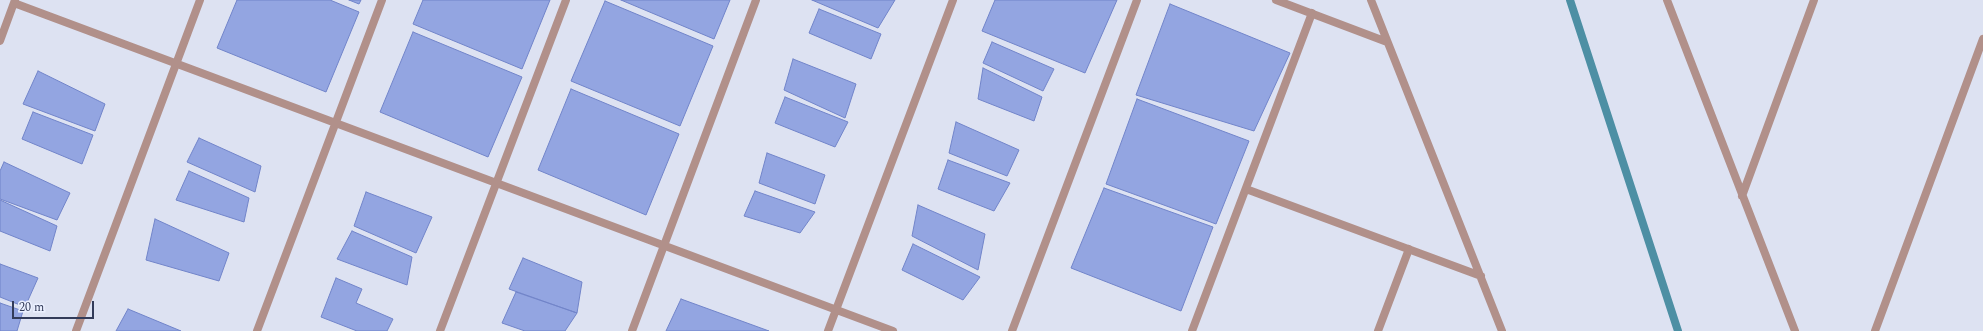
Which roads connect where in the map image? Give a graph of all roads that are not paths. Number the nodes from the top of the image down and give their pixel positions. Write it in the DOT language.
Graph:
graph roads {
  1 [pos="200,0"];
  2 [pos="382,0"];
  3 [pos="566,0"];
  4 [pos="756,0"];
  5 [pos="953,0"];
  6 [pos="1137,0"];
  7 [pos="1276,0"];
  8 [pos="1371,0"];
  9 [pos="1667,0"];
  10 [pos="1814,0"];
  11 [pos="15,1"];
  12 [pos="1312,13"];
  13 [pos="1983,39"];
  14 [pos="0,41"];
  15 [pos="1387,42"];
  16 [pos="176,63"];
  17 [pos="336,123"];
  18 [pos="497,183"];
  19 [pos="1246,190"];
  20 [pos="1742,196"];
  21 [pos="665,246"];
  22 [pos="1409,250"];
  23 [pos="1481,276"];
  24 [pos="836,310"];
  25 [pos="76,331"];
  26 [pos="257,331"];
  27 [pos="440,331"];
  28 [pos="632,331"];
  29 [pos="828,331"];
  30 [pos="893,331"];
  31 [pos="1012,331"];
  32 [pos="1192,331"];
  33 [pos="1378,331"];
  34 [pos="1502,331"];
  35 [pos="1795,331"];
  36 [pos="1875,331"];
  1 -- 16 [label="street"];
  2 -- 17 [label="street"];
  3 -- 18 [label="street"];
  4 -- 21 [label="street"];
  5 -- 24 [label="street"];
  6 -- 31 [label="street"];
  7 -- 12 [label="street"];
  8 -- 15 [label="street"];
  9 -- 20 [label="street"];
  10 -- 20 [label="street"];
  11 -- 14 [label="street"];
  11 -- 16 [label="street"];
  12 -- 15 [label="street"];
  12 -- 19 [label="street"];
  13 -- 36 [label="street"];
  15 -- 23 [label="street"];
  16 -- 17 [label="street"];
  16 -- 25 [label="street"];
  17 -- 18 [label="street"];
  17 -- 26 [label="street"];
  18 -- 21 [label="street"];
  18 -- 27 [label="street"];
  19 -- 22 [label="street"];
  19 -- 32 [label="street"];
  20 -- 35 [label="street"];
  21 -- 24 [label="street"];
  21 -- 28 [label="street"];
  22 -- 23 [label="street"];
  22 -- 33 [label="street"];
  23 -- 34 [label="street"];
  24 -- 29 [label="street"];
  24 -- 30 [label="street"];
}
